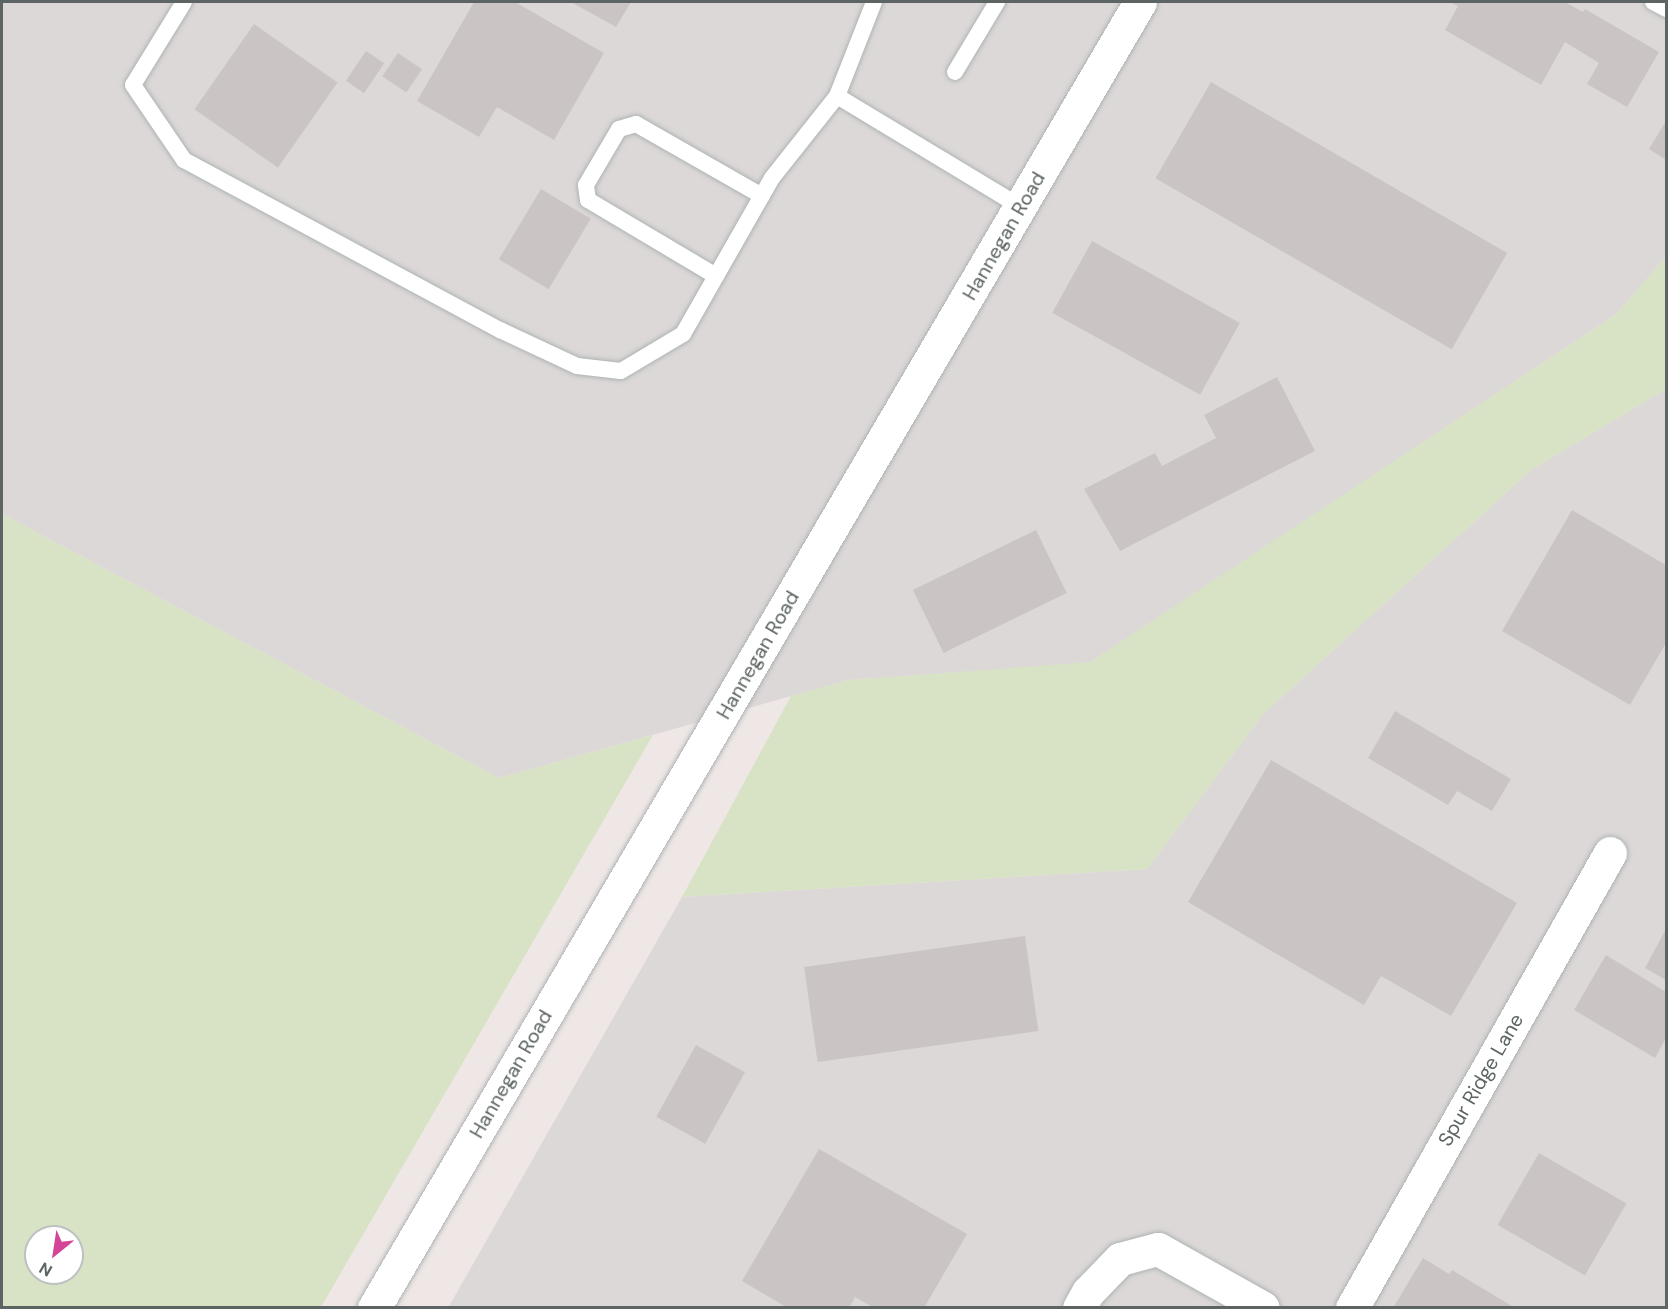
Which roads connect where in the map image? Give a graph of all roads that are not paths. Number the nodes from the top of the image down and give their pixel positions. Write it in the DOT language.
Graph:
graph roads {
  1 [pos="184,2"];
  2 [pos="874,2"];
  3 [pos="997,2"];
  4 [pos="1140,2"];
  5 [pos="1653,2"];
  6 [pos="1666,9"];
  7 [pos="955,72"];
  8 [pos="837,96"];
  9 [pos="762,196"];
  10 [pos="1021,207"];
  11 [pos="716,276"];
  12 [pos="1610,853"];
  13 [pos="374,1308"];
  14 [pos="1079,1308"];
  15 [pos="1263,1308"];
  16 [pos="1352,1308"];
  1 -- 11 [label="lane"];
  2 -- 8 [label="lane"];
  3 -- 7 [label="lane"];
  4 -- 10 [label="main road, Hannegan Road"];
  5 -- 6 [label="lane"];
  8 -- 9 [label="lane"];
  8 -- 10 [label="lane"];
  9 -- 11 [label="lane"];
  9 -- 11 [label="lane"];
  10 -- 13 [label="main road, Hannegan Road"];
  12 -- 16 [label="main road, Spur Ridge Lane"];
  14 -- 15 [label="main road"];
}
